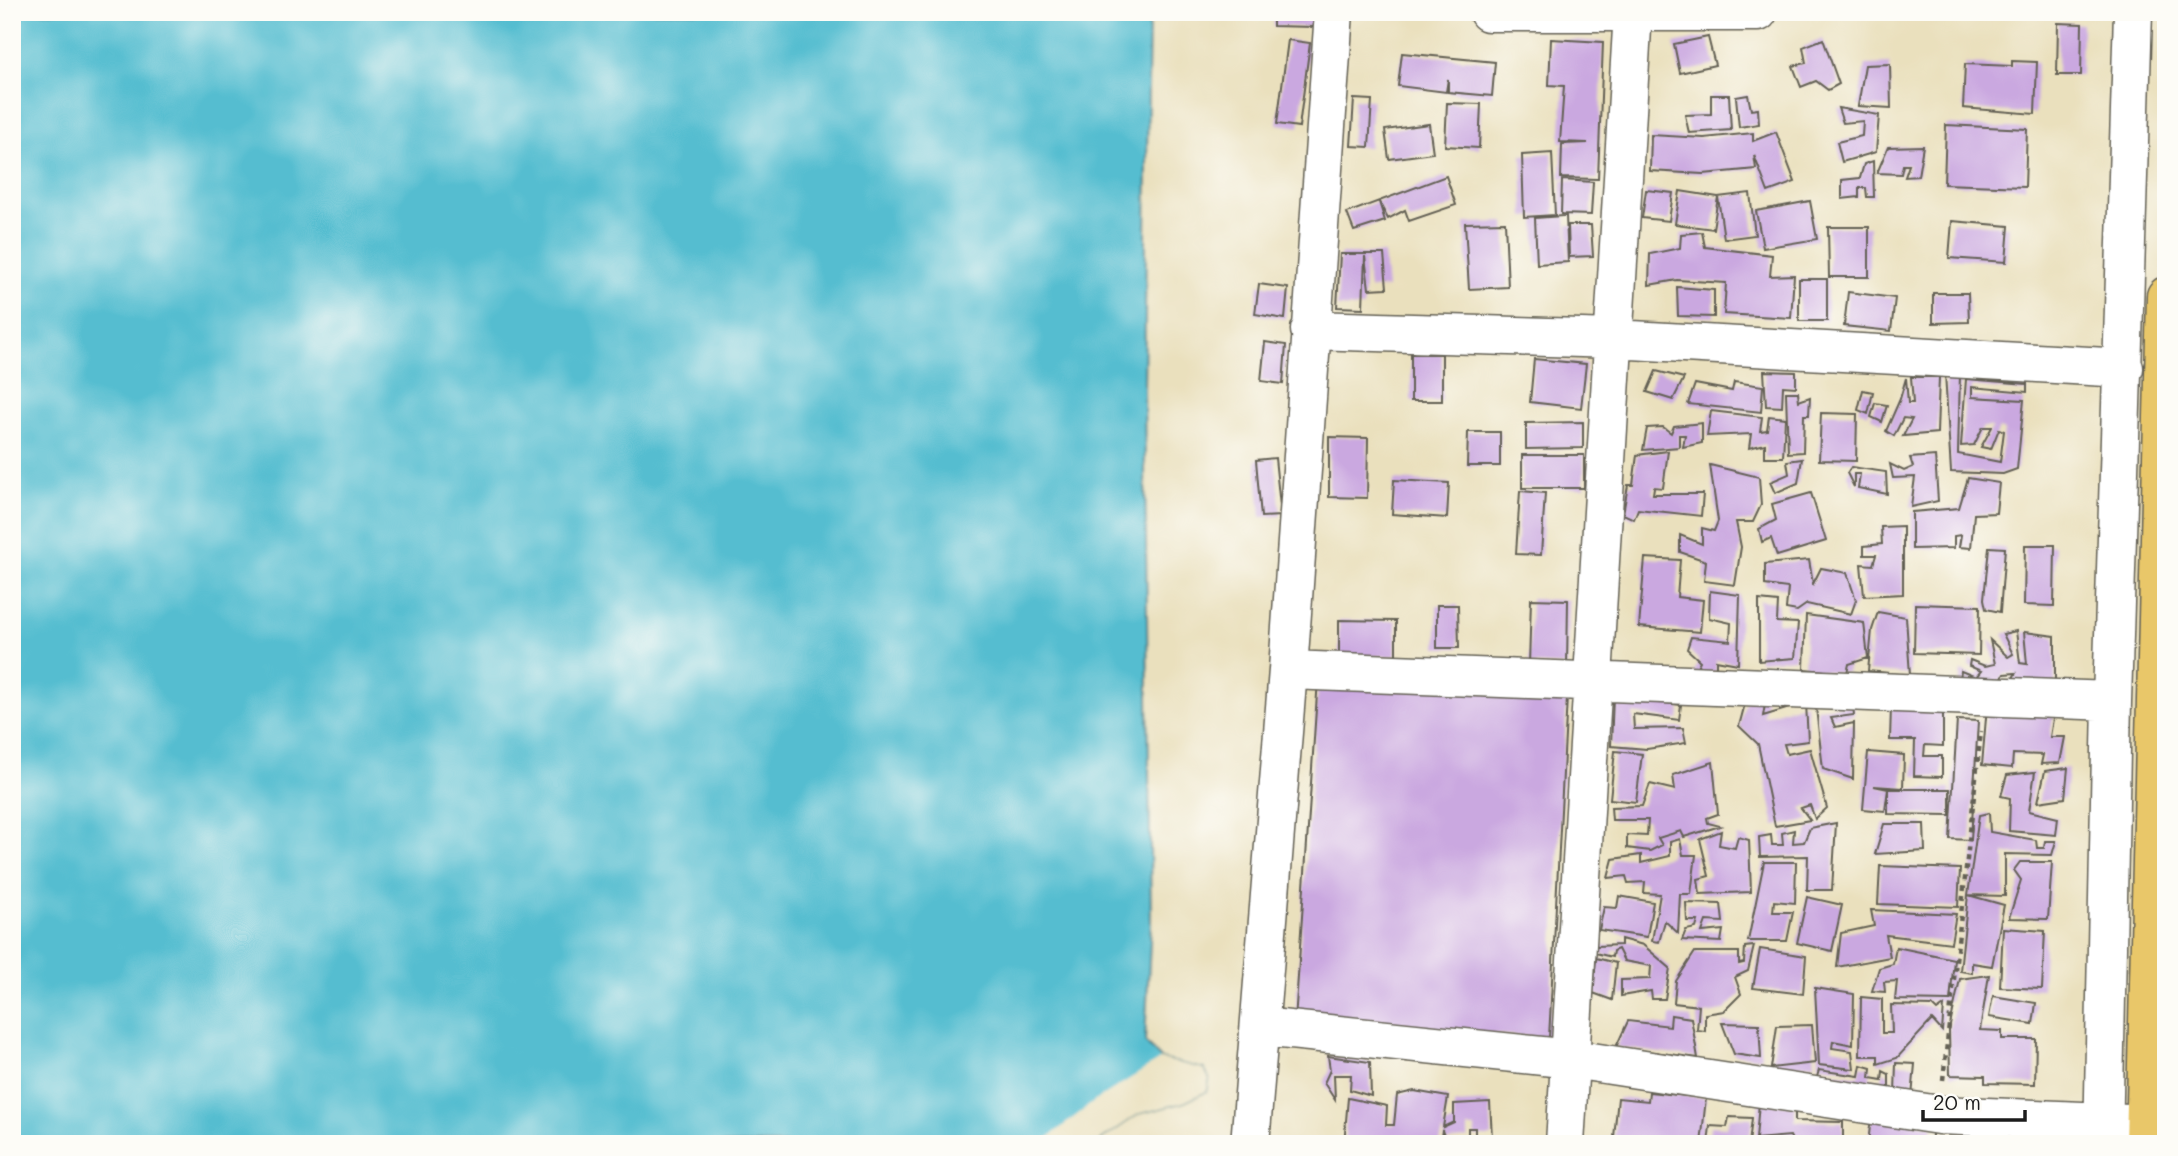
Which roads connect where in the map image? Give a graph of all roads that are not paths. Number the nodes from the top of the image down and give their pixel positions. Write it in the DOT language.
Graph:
graph roads {
  1 [pos="1334,12"];
  2 [pos="1488,12"];
  3 [pos="1758,12"];
  4 [pos="2133,12"];
  5 [pos="1633,13"];
  6 [pos="2166,296"];
  7 [pos="1310,330"];
  8 [pos="1614,339"];
  9 [pos="2124,368"];
  10 [pos="1288,670"];
  11 [pos="1594,684"];
  12 [pos="2112,701"];
  13 [pos="1260,1027"];
  14 [pos="1572,1059"];
  15 [pos="2103,1133"];
  16 [pos="2145,1134"];
  17 [pos="1250,1144"];
  18 [pos="1565,1144"];
  1 -- 7 [label="street"];
  2 -- 5 [label="street"];
  3 -- 5 [label="street"];
  4 -- 9 [label="street"];
  5 -- 8 [label="street"];
  6 -- 16 [label="highway"];
  7 -- 8 [label="street"];
  7 -- 10 [label="street"];
  8 -- 9 [label="street"];
  8 -- 11 [label="street"];
  9 -- 12 [label="street"];
  10 -- 11 [label="street"];
  10 -- 13 [label="street"];
  11 -- 12 [label="street"];
  11 -- 14 [label="street"];
  12 -- 15 [label="street"];
  13 -- 14 [label="street"];
  13 -- 17 [label="street"];
  14 -- 15 [label="street"];
  14 -- 18 [label="street"];
  15 -- 16 [label="street"];
}
